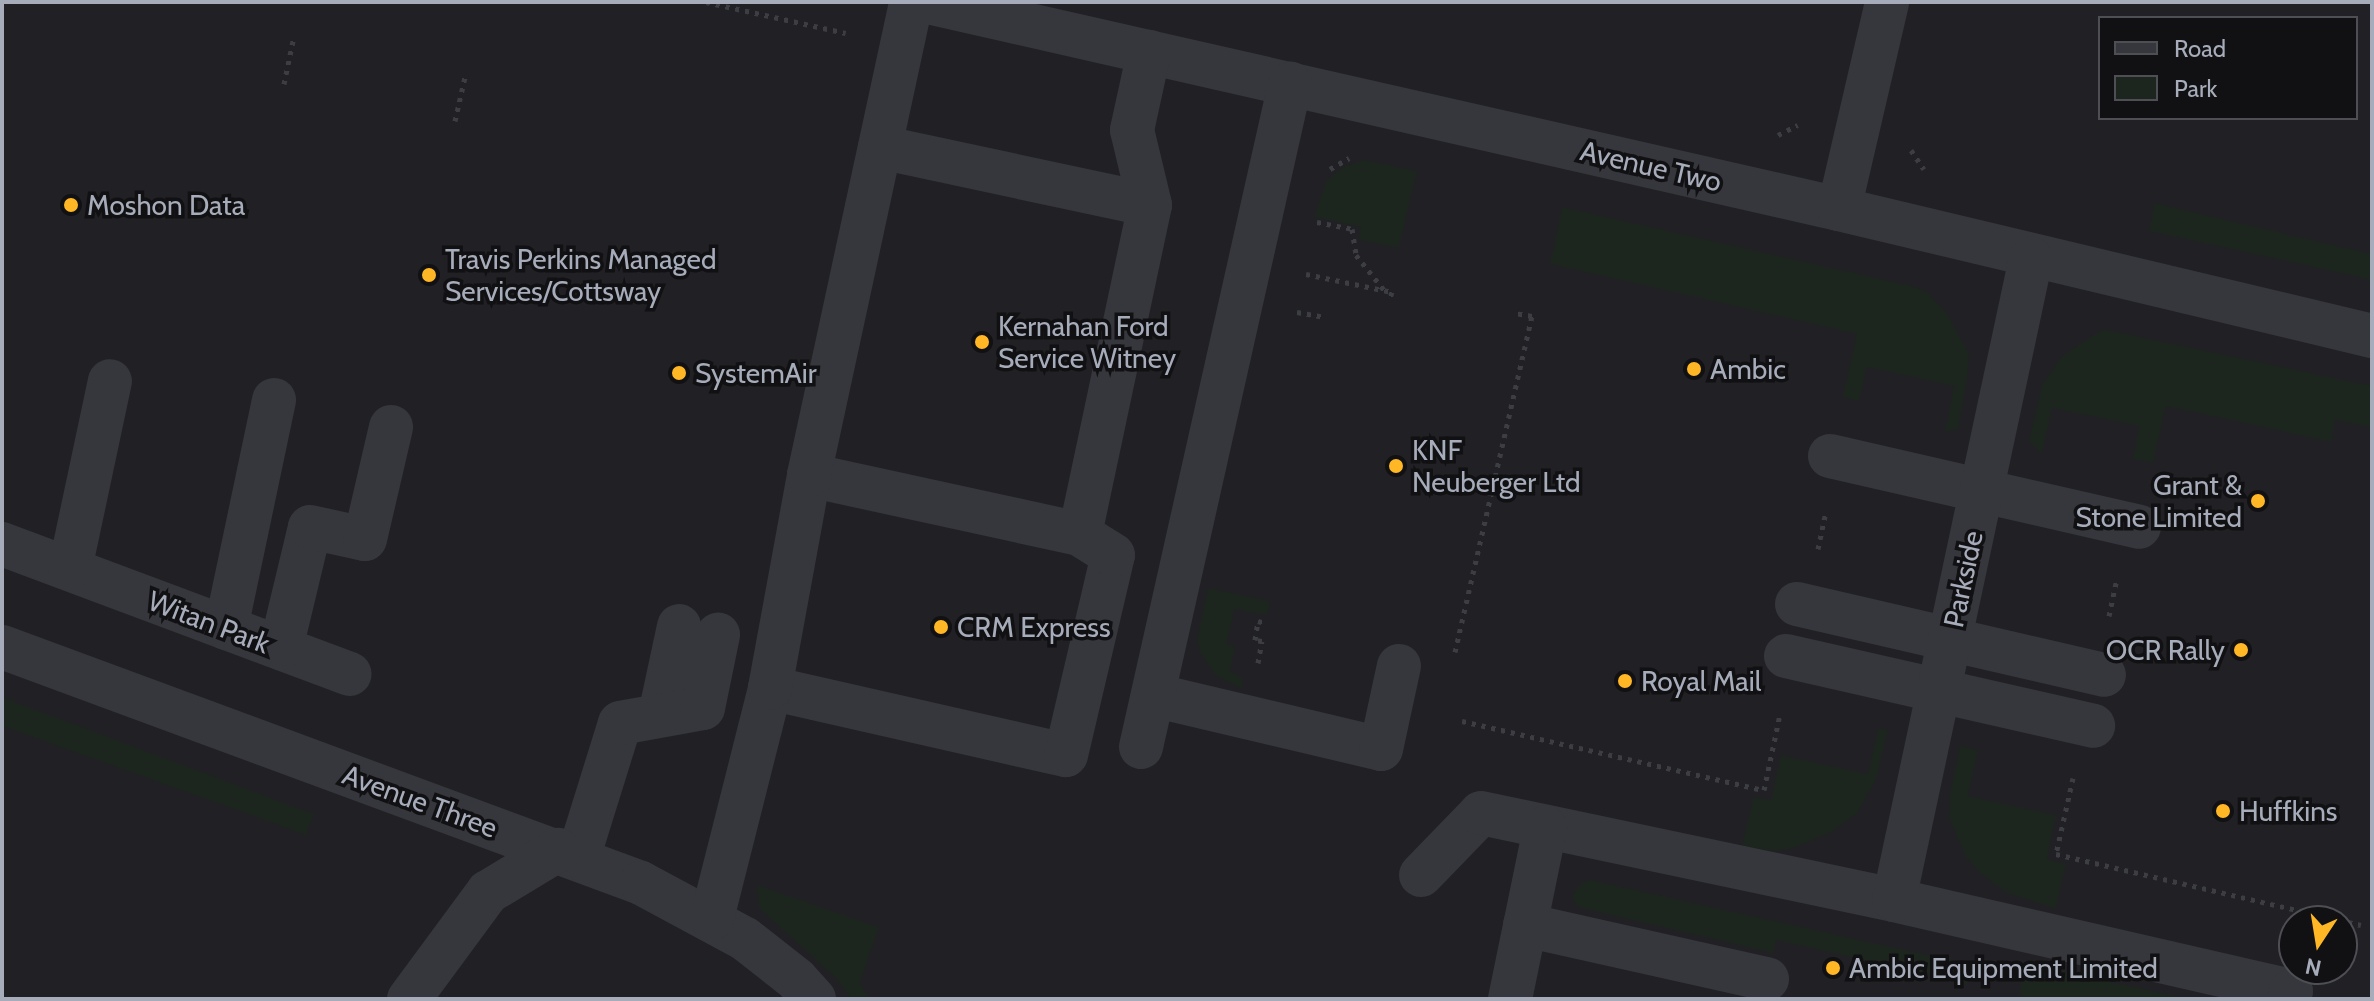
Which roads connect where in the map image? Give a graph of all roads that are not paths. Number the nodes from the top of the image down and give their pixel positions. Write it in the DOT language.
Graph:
graph roads {
  1 [pos="911,2"];
  2 [pos="928,2"];
  3 [pos="1887,2"];
  4 [pos="1149,52"];
  5 [pos="1290,84"];
  6 [pos="880,147"];
  7 [pos="1150,205"];
  8 [pos="1839,209"];
  9 [pos="2031,258"];
  10 [pos="2372,336"];
  11 [pos="110,381"];
  12 [pos="274,400"];
  13 [pos="391,427"];
  14 [pos="1830,456"];
  15 [pos="809,475"];
  16 [pos="1982,489"];
  17 [pos="2139,527"];
  18 [pos="1080,534"];
  19 [pos="2,544"];
  20 [pos="70,569"];
  21 [pos="1797,604"];
  22 [pos="226,628"];
  23 [pos="698,630"];
  24 [pos="1950,639"];
  25 [pos="2,647"];
  26 [pos="281,648"];
  27 [pos="1786,656"];
  28 [pos="1399,666"];
  29 [pos="349,674"];
  30 [pos="2104,675"];
  31 [pos="770,688"];
  32 [pos="1938,692"];
  33 [pos="1153,695"];
  34 [pos="2084,745"];
  35 [pos="1141,747"];
  36 [pos="1545,828"];
  37 [pos="568,854"];
  38 [pos="1421,875"];
  39 [pos="1894,900"];
  40 [pos="712,918"];
  41 [pos="1525,925"];
  42 [pos="1767,979"];
  43 [pos="409,999"];
  44 [pos="814,999"];
  45 [pos="1510,999"];
  46 [pos="2289,999"];
  1 -- 6 [label="street"];
  2 -- 4 [label="street, Avenue Two"];
  3 -- 8 [label="street"];
  4 -- 5 [label="street, Avenue Two"];
  4 -- 7 [label="street"];
  5 -- 8 [label="street, Avenue Two"];
  5 -- 33 [label="street"];
  6 -- 7 [label="street"];
  6 -- 15 [label="street"];
  7 -- 18 [label="street"];
  8 -- 9 [label="street, Avenue Two"];
  9 -- 10 [label="street, Avenue Two"];
  9 -- 16 [label="street, Parkside"];
  11 -- 20 [label="street"];
  12 -- 22 [label="street"];
  13 -- 26 [label="street"];
  14 -- 16 [label="street"];
  15 -- 18 [label="street"];
  15 -- 31 [label="street"];
  16 -- 17 [label="street"];
  16 -- 24 [label="street, Parkside"];
  18 -- 31 [label="street"];
  19 -- 20 [label="street, Witan Park"];
  20 -- 22 [label="street, Witan Park"];
  21 -- 24 [label="street"];
  22 -- 26 [label="street, Witan Park"];
  23 -- 37 [label="street"];
  24 -- 30 [label="street"];
  24 -- 32 [label="street, Parkside"];
  25 -- 37 [label="street, Avenue Three"];
  26 -- 29 [label="street, Witan Park"];
  27 -- 32 [label="street"];
  28 -- 33 [label="street"];
  31 -- 40 [label="street"];
  32 -- 34 [label="street"];
  32 -- 39 [label="street, Parkside"];
  33 -- 35 [label="street"];
  36 -- 38 [label="street"];
  36 -- 39 [label="street"];
  36 -- 41 [label="street"];
  37 -- 40 [label="street, Avenue Three"];
  37 -- 43 [label="street"];
  39 -- 46 [label="street"];
  40 -- 44 [label="street, Avenue Three"];
  41 -- 42 [label="street"];
  41 -- 45 [label="street"];
}
